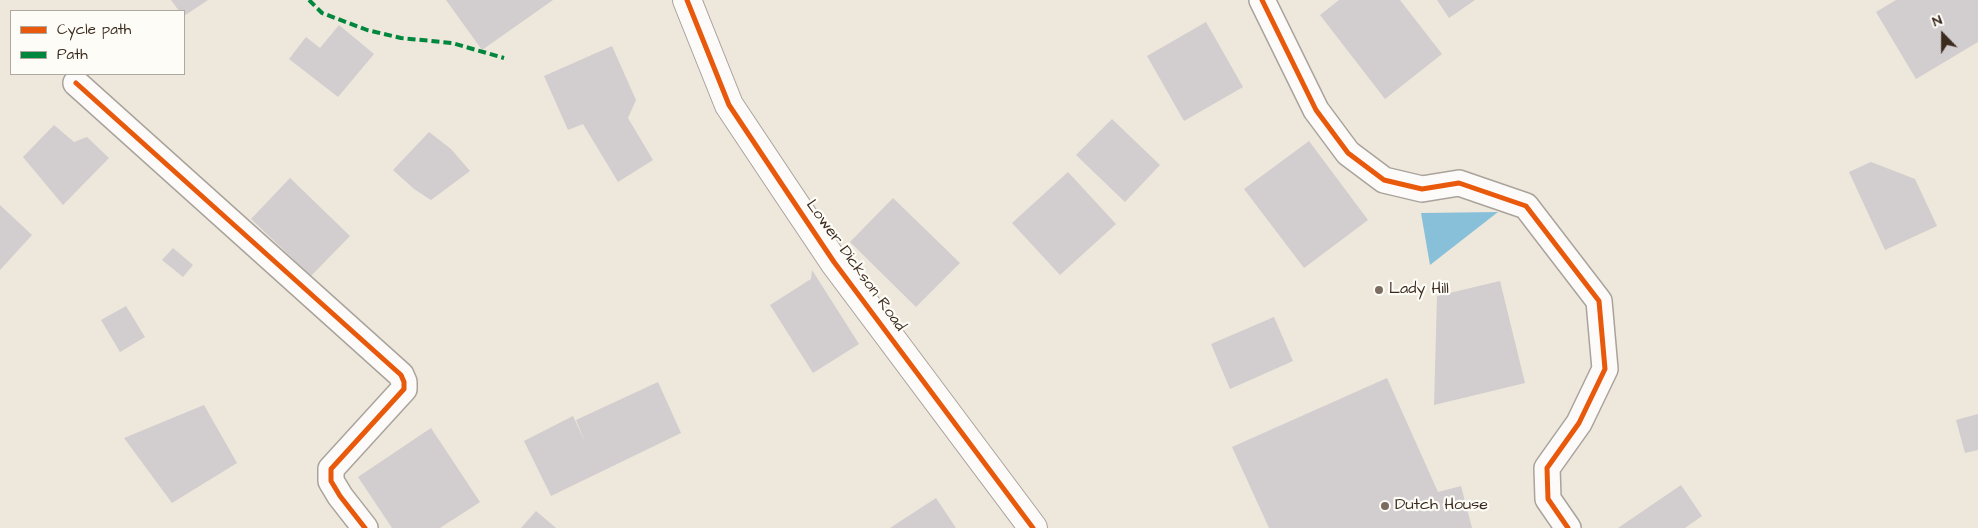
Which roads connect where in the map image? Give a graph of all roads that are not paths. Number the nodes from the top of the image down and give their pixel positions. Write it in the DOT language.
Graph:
graph roads {
  1 [pos="686,0"];
  2 [pos="1262,0"];
  3 [pos="76,83"];
  4 [pos="365,528"];
  5 [pos="1033,528"];
  6 [pos="1568,528"];
  1 -- 5 [label="street, Lower Dickson Road"];
  2 -- 6 [label="street"];
  3 -- 4 [label="street"];
}
